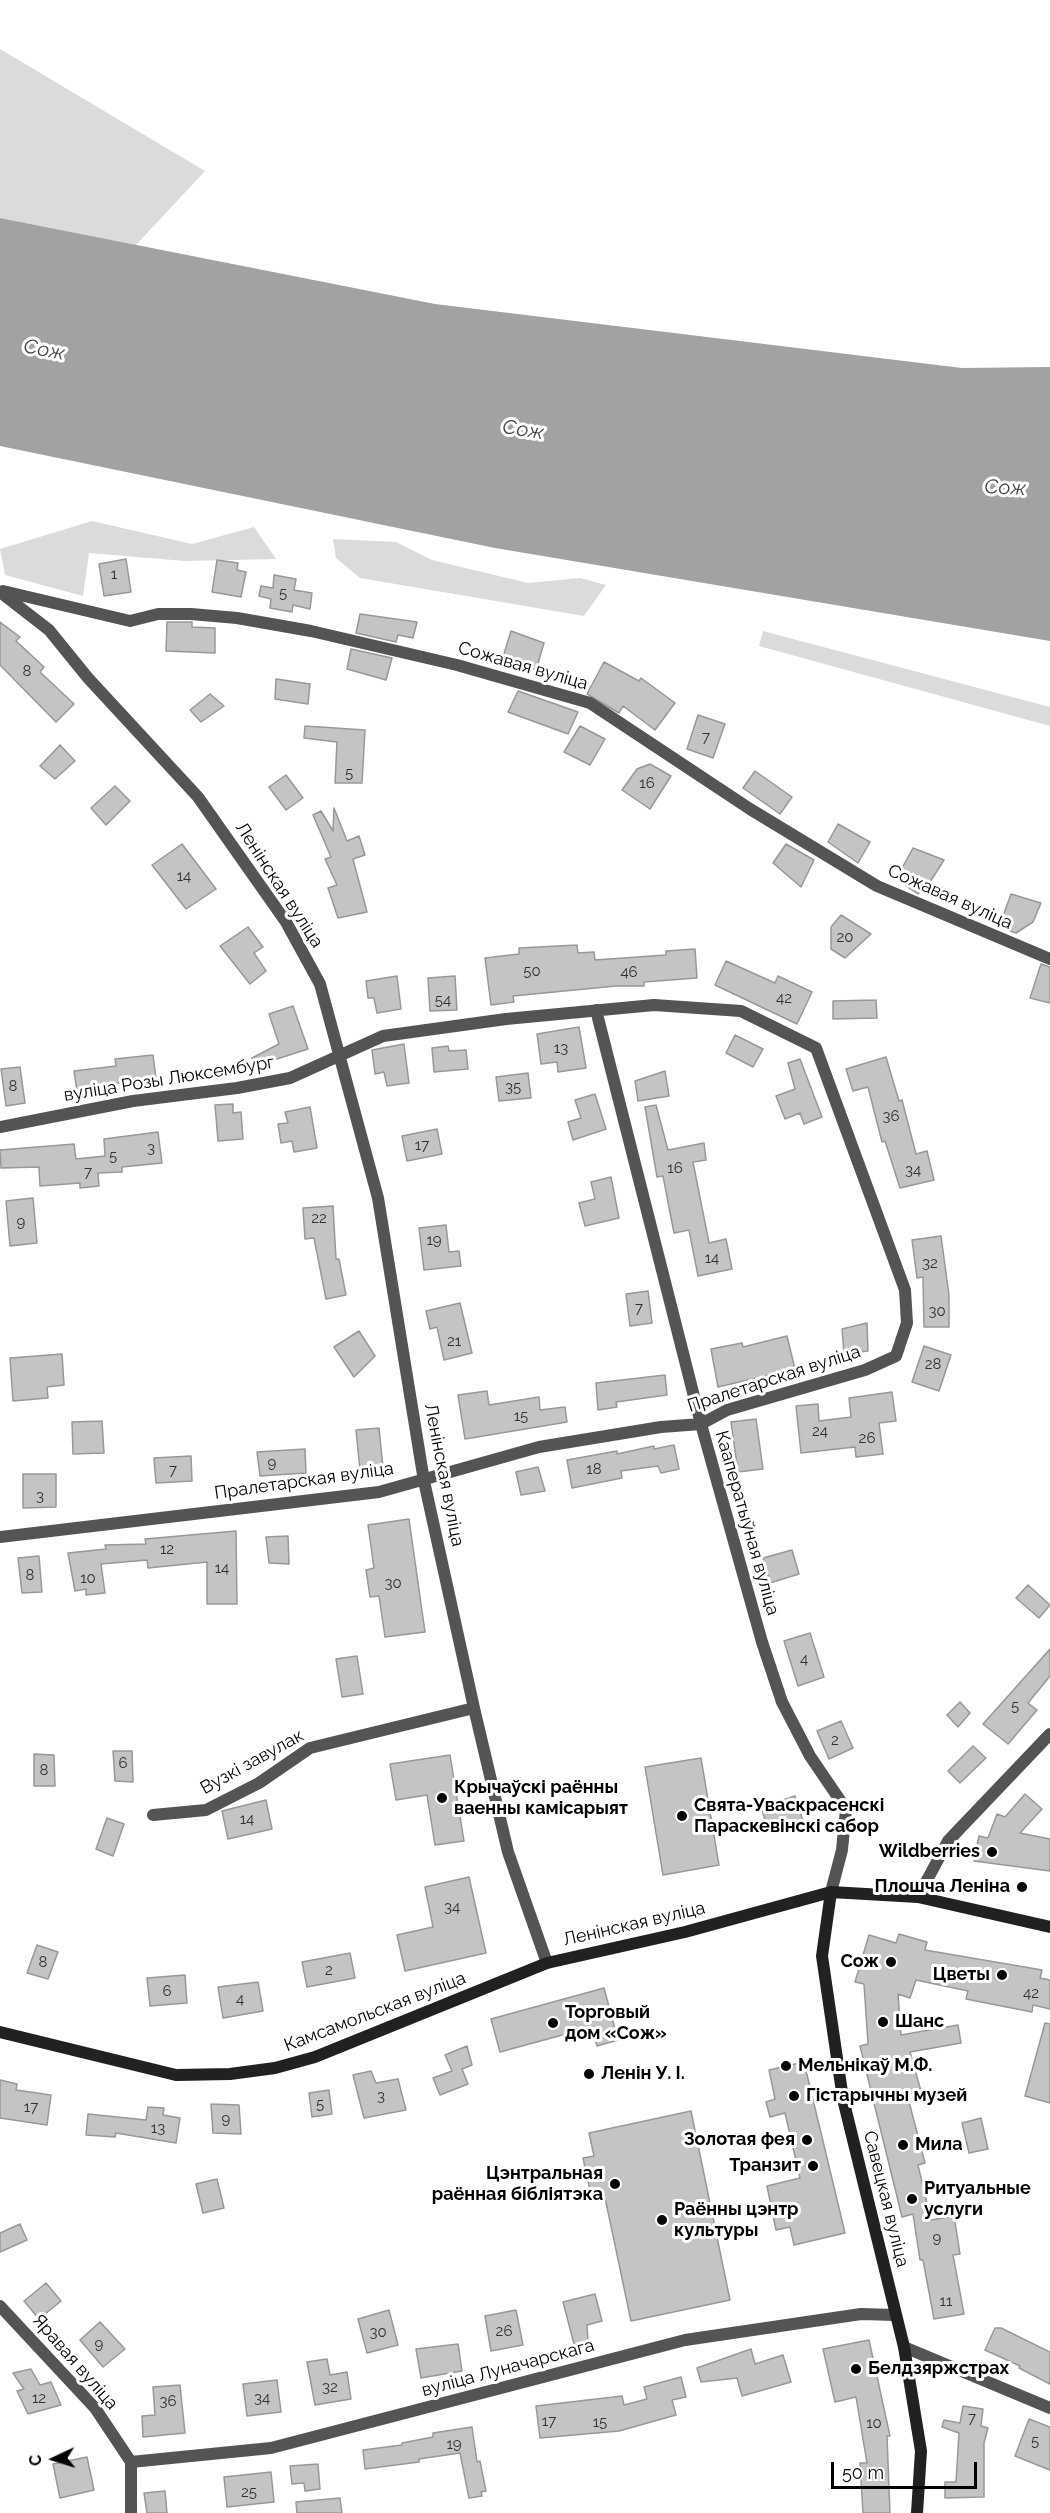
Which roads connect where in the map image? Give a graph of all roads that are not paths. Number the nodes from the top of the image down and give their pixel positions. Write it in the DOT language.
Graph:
graph roads {
  1 [pos="0,591"];
  2 [pos="1050,959"];
  3 [pos="596,1010"];
  4 [pos="341,1056"];
  5 [pos="0,1127"];
  6 [pos="701,1424"];
  7 [pos="424,1481"];
  8 [pos="0,1537"];
  9 [pos="474,1708"];
  10 [pos="1050,1734"];
  11 [pos="153,1815"];
  12 [pos="831,1892"];
  13 [pos="918,1897"];
  14 [pos="1050,1927"];
  15 [pos="547,1963"];
  16 [pos="0,2032"];
  17 [pos="0,2306"];
  18 [pos="895,2314"];
  19 [pos="904,2347"];
  20 [pos="1050,2408"];
  21 [pos="131,2462"];
  22 [pos="131,2513"];
  23 [pos="917,2513"];
  1 -- 2 [label="street, Сожавая вуліца"];
  1 -- 4 [label="street, Ленінская вуліца"];
  3 -- 4 [label="street, Пралетарская вуліца"];
  3 -- 6 [label="street, Кааператыўная вуліца"];
  3 -- 6 [label="street, Пралетарская вуліца"];
  4 -- 5 [label="street, вуліца Розы Люксембург"];
  4 -- 7 [label="street, Ленінская вуліца"];
  6 -- 7 [label="street, Пралетарская вуліца"];
  6 -- 12 [label="street, Кааператыўная вуліца"];
  7 -- 8 [label="street, Пралетарская вуліца"];
  7 -- 9 [label="street, Ленінская вуліца"];
  9 -- 11 [label="street, Вузкі завулак"];
  9 -- 15 [label="street, Ленінская вуліца"];
  10 -- 13 [label="street"];
  12 -- 13 [label="main road, Ленінская вуліца"];
  12 -- 15 [label="main road, Ленінская вуліца"];
  12 -- 18 [label="main road, Савецкая вуліца"];
  13 -- 14 [label="main road, Ленінская вуліца"];
  15 -- 16 [label="main road, Камсамольская вуліца"];
  17 -- 21 [label="street, Яравая вуліца"];
  18 -- 19 [label="main road, Савецкая вуліца"];
  18 -- 21 [label="street, вуліца Луначарскага"];
  19 -- 20 [label="street"];
  19 -- 23 [label="main road, Савецкая вуліца"];
  21 -- 22 [label="street"];
}
